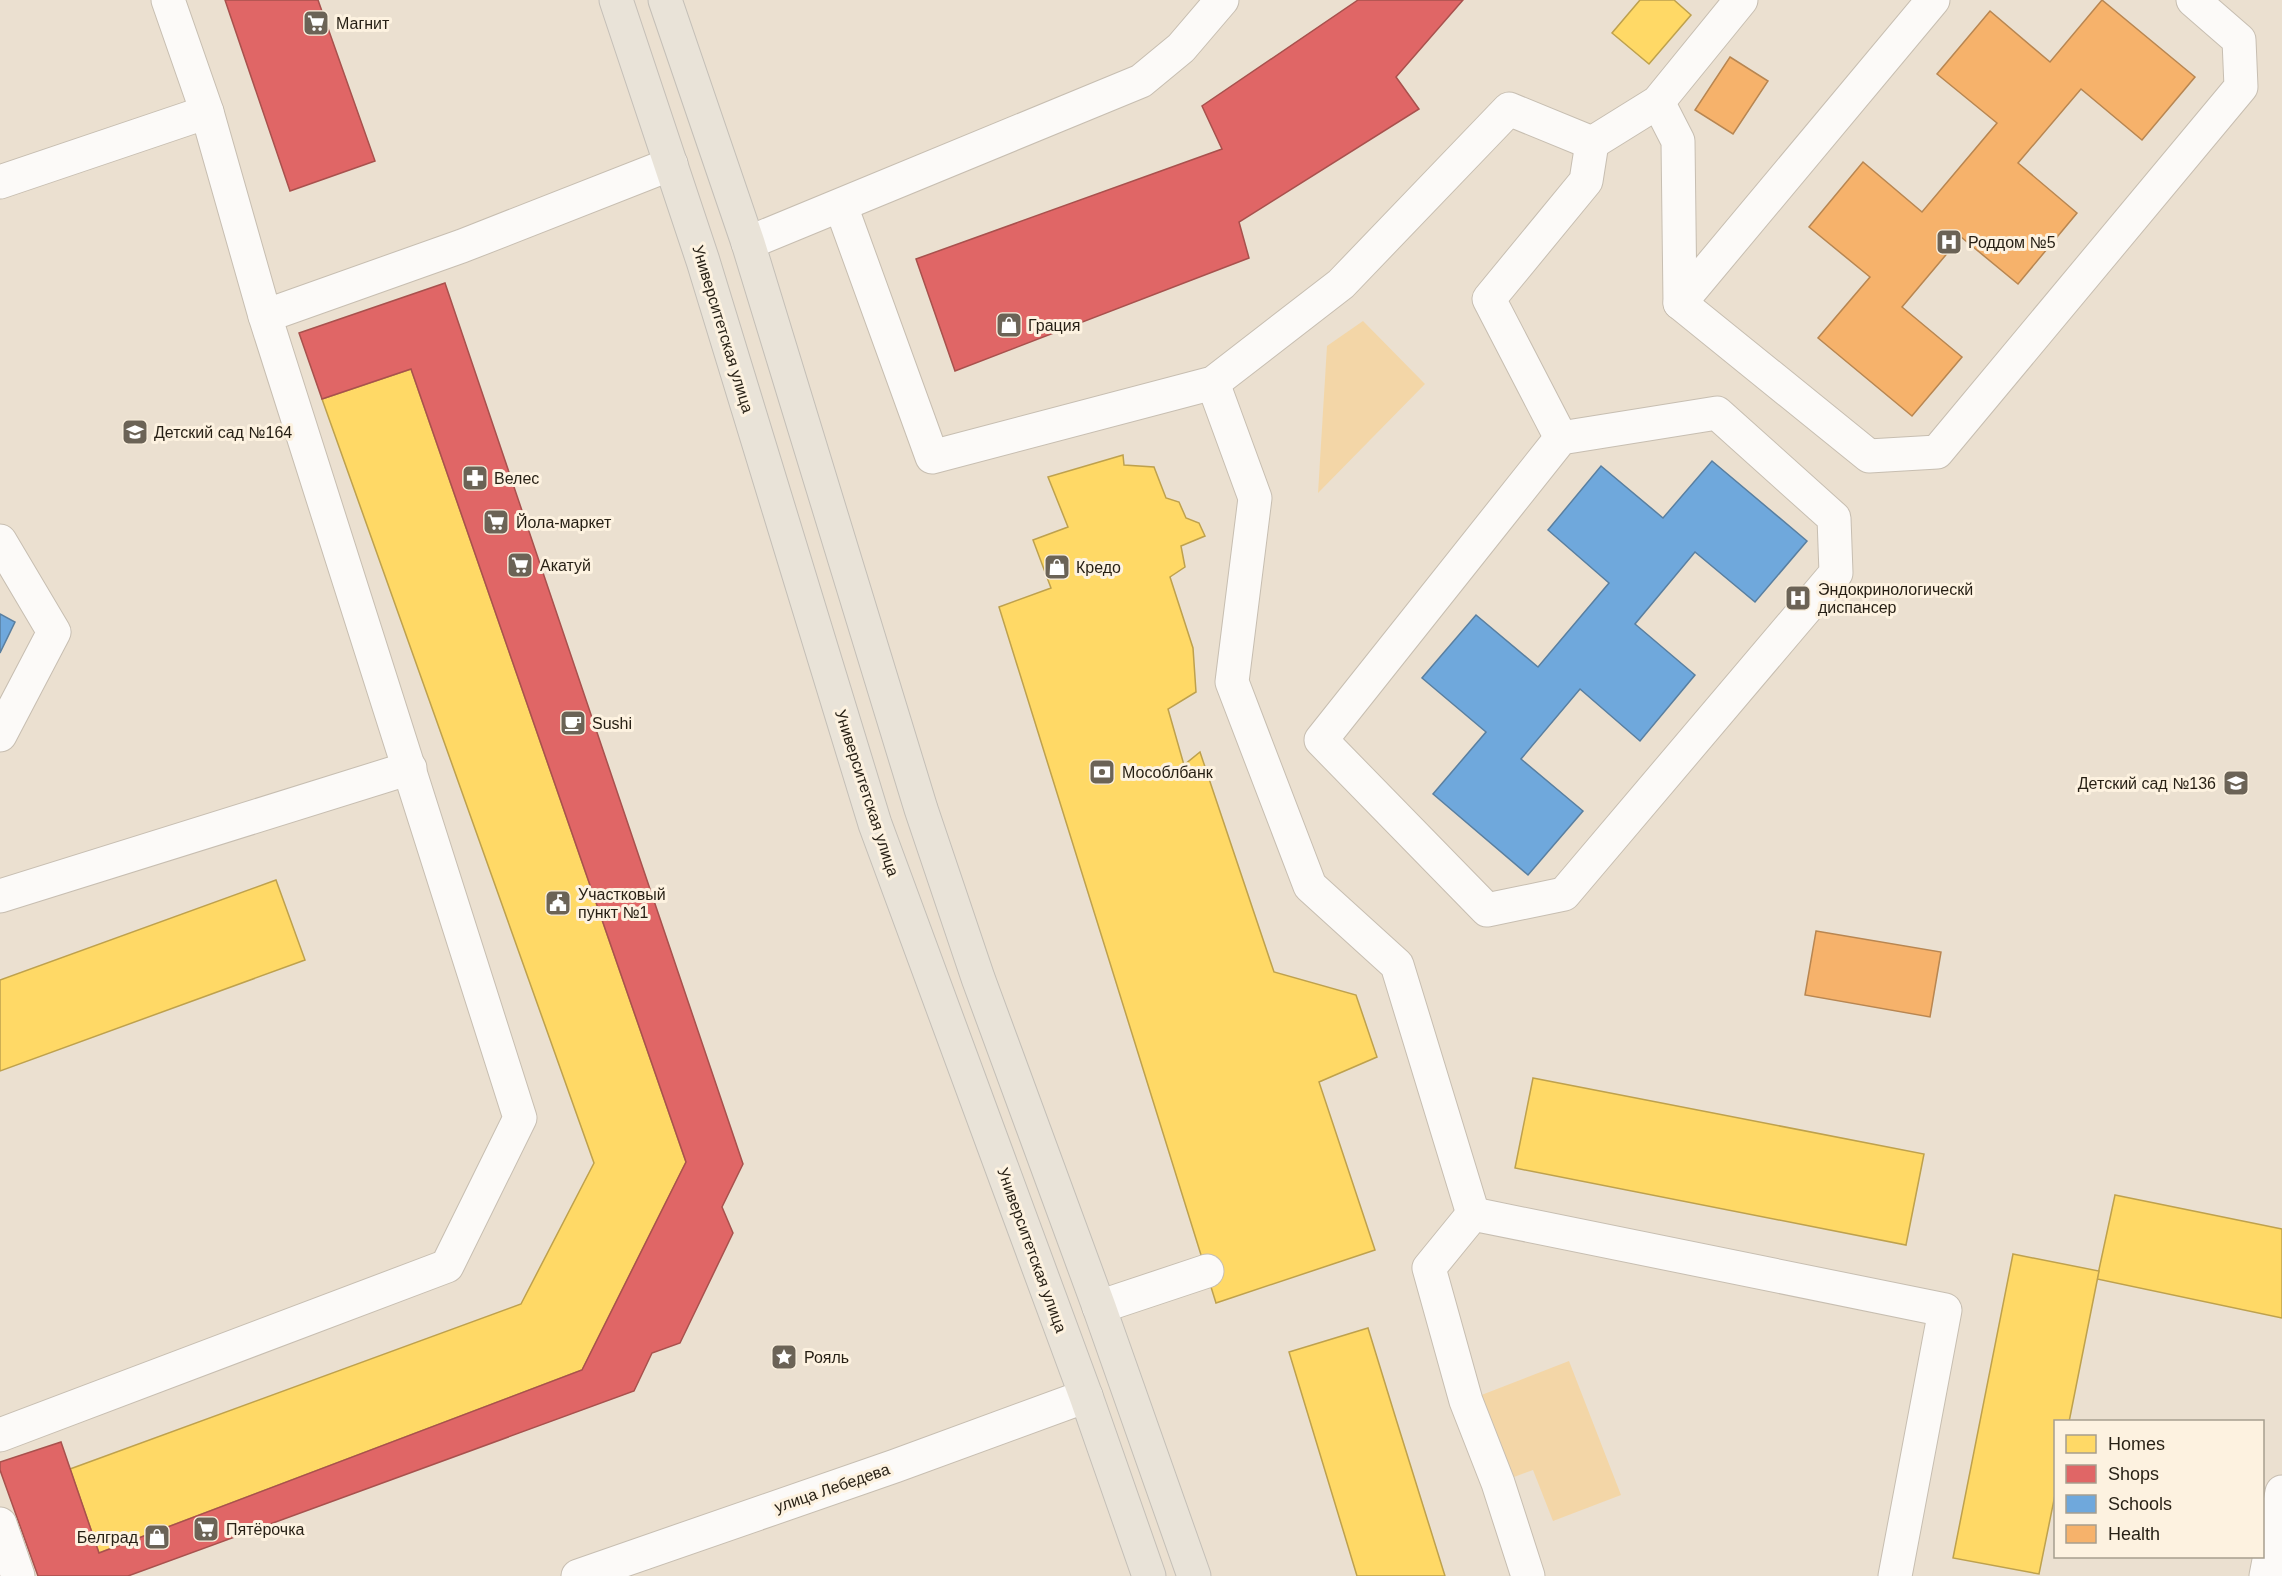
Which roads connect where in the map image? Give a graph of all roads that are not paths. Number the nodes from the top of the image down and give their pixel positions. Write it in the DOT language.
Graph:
graph roads {
  1 [pos="168,0"];
  2 [pos="616,0"];
  3 [pos="665,0"];
  4 [pos="1222,0"];
  5 [pos="1741,0"];
  6 [pos="1933,0"];
  7 [pos="2193,0"];
  8 [pos="1658,102"];
  9 [pos="207,112"];
  10 [pos="1592,143"];
  11 [pos="716,148"];
  12 [pos="671,164"];
  13 [pos="0,182"];
  14 [pos="841,206"];
  15 [pos="748,243"];
  16 [pos="703,261"];
  17 [pos="1680,303"];
  18 [pos="265,316"];
  19 [pos="1213,383"];
  20 [pos="1561,438"];
  21 [pos="0,541"];
  22 [pos="0,735"];
  23 [pos="410,768"];
  24 [pos="0,896"];
  25 [pos="1473,1214"];
  26 [pos="1207,1271"];
  27 [pos="1099,1306"];
  28 [pos="1126,1382"];
  29 [pos="1086,1396"];
  30 [pos="0,1435"];
  31 [pos="2282,1492"];
  32 [pos="0,1524"];
  33 [pos="18,1576"];
  34 [pos="578,1576"];
  35 [pos="1149,1576"];
  36 [pos="1194,1576"];
  37 [pos="1528,1576"];
  38 [pos="1895,1576"];
  39 [pos="2266,1576"];
  1 -- 9 [label="street"];
  2 -- 12 [label="main road, Университетская улица"];
  3 -- 11 [label="main road"];
  4 -- 14 [label="street"];
  5 -- 8 [label="street"];
  6 -- 17 [label="street"];
  7 -- 17 [label="street"];
  8 -- 10 [label="street"];
  8 -- 17 [label="street"];
  9 -- 13 [label="street"];
  9 -- 18 [label="street"];
  10 -- 19 [label="street"];
  10 -- 20 [label="street"];
  11 -- 12 [label="main road"];
  11 -- 15 [label="main road"];
  12 -- 16 [label="main road, Университетская улица"];
  12 -- 18 [label="street"];
  14 -- 15 [label="street"];
  14 -- 19 [label="street"];
  15 -- 16 [label="main road"];
  15 -- 27 [label="main road"];
  16 -- 29 [label="main road, Университетская улица"];
  18 -- 23 [label="street"];
  19 -- 25 [label="street"];
  20 -- 20 [label="street"];
  21 -- 22 [label="street"];
  23 -- 24 [label="street"];
  23 -- 30 [label="street"];
  25 -- 37 [label="street"];
  25 -- 38 [label="street"];
  26 -- 27 [label="street"];
  27 -- 28 [label="main road"];
  28 -- 29 [label="main road"];
  28 -- 36 [label="main road"];
  29 -- 34 [label="street, улица Лебедева"];
  29 -- 35 [label="main road, Университетская улица"];
  31 -- 39 [label="street"];
  32 -- 33 [label="street"];
}
